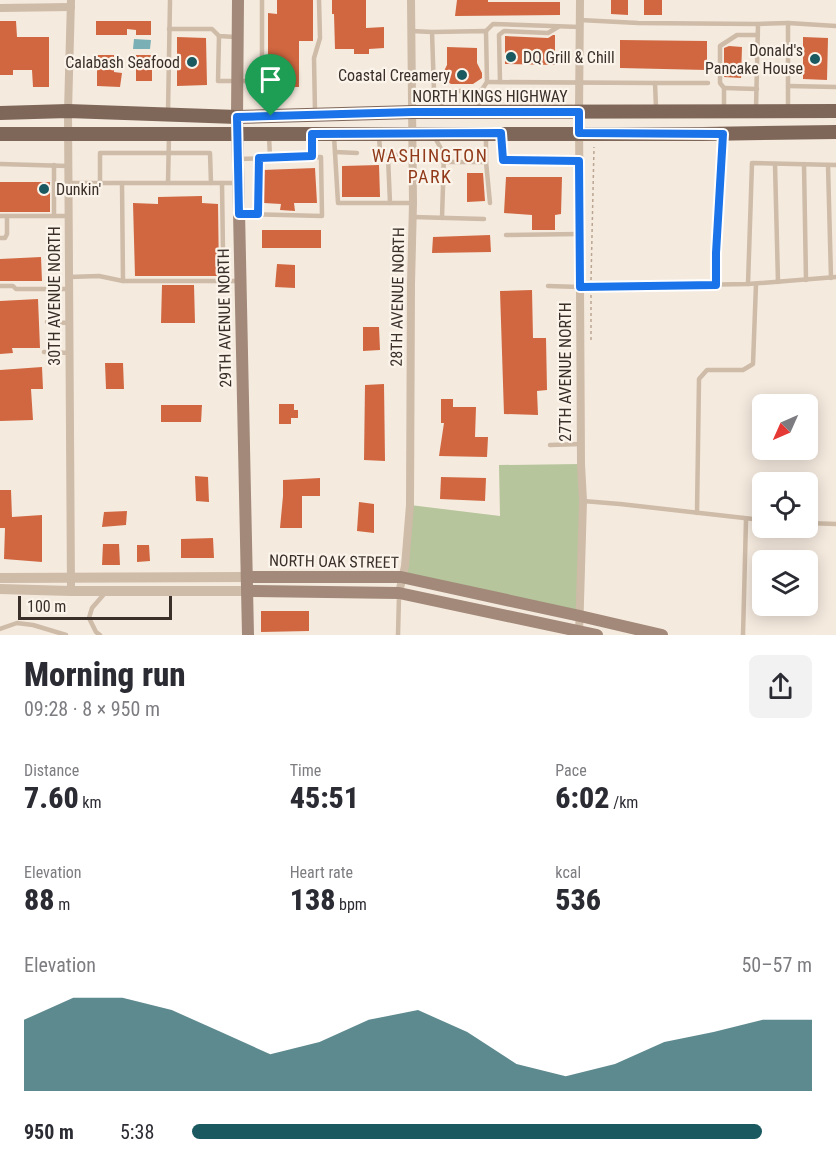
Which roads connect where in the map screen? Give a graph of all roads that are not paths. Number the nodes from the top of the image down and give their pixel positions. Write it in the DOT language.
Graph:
graph roads {
  1 [pos="238,0"];
  2 [pos="262,0"];
  3 [pos="319,0"];
  4 [pos="411,0"];
  5 [pos="580,0"];
  6 [pos="170,1"];
  7 [pos="54,4"];
  8 [pos="71,4"];
  9 [pos="1,5"];
  10 [pos="580,23"];
  11 [pos="788,23"];
  12 [pos="758,24"];
  13 [pos="836,26"];
  14 [pos="558,27"];
  15 [pos="169,29"];
  16 [pos="411,31"];
  17 [pos="486,31"];
  18 [pos="432,32"];
  19 [pos="758,35"];
  20 [pos="219,36"];
  21 [pos="238,37"];
  22 [pos="237,81"];
  23 [pos="262,81"];
  24 [pos="487,82"];
  25 [pos="500,82"];
  26 [pos="580,83"];
  27 [pos="655,83"];
  28 [pos="708,83"];
  29 [pos="788,86"];
  30 [pos="836,87"];
  31 [pos="724,88"];
  32 [pos="757,89"];
  33 [pos="441,91"];
  34 [pos="478,91"];
  35 [pos="271,92"];
  36 [pos="289,92"];
  37 [pos="724,110"];
  38 [pos="68,111"];
  39 [pos="656,111"];
  40 [pos="756,111"];
  41 [pos="788,111"];
  42 [pos="836,111"];
  43 [pos="413,112"];
  44 [pos="442,112"];
  45 [pos="479,112"];
  46 [pos="579,112"];
  47 [pos="0,113"];
  48 [pos="168,115"];
  49 [pos="315,115"];
  50 [pos="271,116"];
  51 [pos="237,117"];
  52 [pos="836,132"];
  53 [pos="412,133"];
  54 [pos="433,133"];
  55 [pos="486,133"];
  56 [pos="501,133"];
  57 [pos="579,133"];
  58 [pos="0,134"];
  59 [pos="68,134"];
  60 [pos="170,134"];
  61 [pos="237,134"];
  62 [pos="268,134"];
  63 [pos="312,134"];
  64 [pos="334,134"];
  65 [pos="379,134"];
  66 [pos="723,134"];
  67 [pos="335,152"];
  68 [pos="357,153"];
  69 [pos="169,154"];
  70 [pos="412,154"];
  71 [pos="312,156"];
  72 [pos="270,157"];
  73 [pos="388,157"];
  74 [pos="259,158"];
  75 [pos="237,159"];
  76 [pos="579,161"];
  77 [pos="443,162"];
  78 [pos="486,162"];
  79 [pos="0,164"];
  80 [pos="775,164"];
  81 [pos="804,164"];
  82 [pos="54,165"];
  83 [pos="828,165"];
  84 [pos="836,165"];
  85 [pos="68,166"];
  86 [pos="68,183"];
  87 [pos="100,183"];
  88 [pos="122,183"];
  89 [pos="168,183"];
  90 [pos="211,183"];
  91 [pos="222,183"];
  92 [pos="238,183"];
  93 [pos="390,203"];
  94 [pos="413,203"];
  95 [pos="490,203"];
  96 [pos="239,214"];
  97 [pos="258,214"];
  98 [pos="0,216"];
  99 [pos="7,216"];
  100 [pos="54,216"];
  101 [pos="69,216"];
  102 [pos="413,217"];
  103 [pos="442,218"];
  104 [pos="484,219"];
  105 [pos="579,234"];
  106 [pos="506,235"];
  107 [pos="2,238"];
  108 [pos="223,253"];
  109 [pos="223,261"];
  110 [pos="69,277"];
  111 [pos="834,278"];
  112 [pos="123,280"];
  113 [pos="806,280"];
  114 [pos="224,281"];
  115 [pos="239,281"];
  116 [pos="778,282"];
  117 [pos="748,284"];
  118 [pos="756,284"];
  119 [pos="716,285"];
  120 [pos="0,286"];
  121 [pos="549,286"];
  122 [pos="580,287"];
  123 [pos="69,289"];
  124 [pos="47,322"];
  125 [pos="70,323"];
  126 [pos="44,352"];
  127 [pos="70,353"];
  128 [pos="581,444"];
  129 [pos="550,445"];
  130 [pos="583,501"];
  131 [pos="697,513"];
  132 [pos="746,520"];
  133 [pos="752,520"];
  134 [pos="818,523"];
  135 [pos="836,524"];
  136 [pos="71,577"];
  137 [pos="248,577"];
  138 [pos="401,577"];
  139 [pos="0,578"];
  140 [pos="0,589"];
  141 [pos="71,591"];
  142 [pos="106,591"];
  143 [pos="248,591"];
  144 [pos="399,593"];
  145 [pos="580,616"];
  146 [pos="0,629"];
  147 [pos="579,633"];
  148 [pos="66,635"];
  149 [pos="100,635"];
  150 [pos="248,635"];
  151 [pos="398,635"];
  152 [pos="597,635"];
  153 [pos="662,635"];
  154 [pos="743,635"];
  1 -- 21 [label="main road, 29TH AVENUE NORTH"];
  2 -- 23 [label="lane"];
  3 -- 49 [label="lane"];
  4 -- 16 [label="street, 28TH AVENUE NORTH"];
  5 -- 10 [label="street, 27TH AVENUE NORTH"];
  6 -- 15 [label="lane"];
  7 -- 8 [label="street"];
  7 -- 9 [label="street"];
  8 -- 38 [label="street, 30TH AVENUE NORTH"];
  10 -- 12 [label="lane"];
  10 -- 14 [label="lane"];
  10 -- 26 [label="street, 27TH AVENUE NORTH"];
  11 -- 12 [label="lane"];
  11 -- 13 [label="lane"];
  11 -- 29 [label="lane"];
  12 -- 19 [label="lane"];
  14 -- 17 [label="lane"];
  14 -- 25 [label="lane"];
  15 -- 20 [label="lane"];
  15 -- 48 [label="lane"];
  16 -- 18 [label="lane"];
  16 -- 43 [label="street, 28TH AVENUE NORTH"];
  17 -- 18 [label="lane"];
  17 -- 24 [label="lane"];
  18 -- 33 [label="lane"];
  19 -- 31 [label="lane"];
  19 -- 32 [label="lane"];
  20 -- 21 [label="lane"];
  20 -- 22 [label="lane"];
  21 -- 22 [label="main road, 29TH AVENUE NORTH"];
  22 -- 23 [label="lane"];
  22 -- 51 [label="main road, 29TH AVENUE NORTH"];
  23 -- 35 [label="lane"];
  24 -- 25 [label="lane"];
  24 -- 34 [label="lane"];
  25 -- 26 [label="lane"];
  26 -- 27 [label="lane"];
  26 -- 46 [label="street, 27TH AVENUE NORTH"];
  27 -- 28 [label="lane"];
  27 -- 39 [label="lane"];
  29 -- 30 [label="lane"];
  29 -- 41 [label="lane"];
  31 -- 32 [label="lane"];
  31 -- 37 [label="lane"];
  32 -- 40 [label="lane"];
  33 -- 34 [label="lane"];
  33 -- 44 [label="lane"];
  34 -- 45 [label="lane"];
  35 -- 36 [label="lane"];
  35 -- 50 [label="lane"];
  37 -- 39 [label="main road, NORTH KINGS HIGHWAY"];
  37 -- 40 [label="main road, NORTH KINGS HIGHWAY"];
  38 -- 47 [label="main road, NORTH KINGS HIGHWAY"];
  38 -- 48 [label="main road, NORTH KINGS HIGHWAY"];
  38 -- 59 [label="street, 30TH AVENUE NORTH"];
  39 -- 46 [label="main road, NORTH KINGS HIGHWAY"];
  40 -- 41 [label="main road, NORTH KINGS HIGHWAY"];
  41 -- 42 [label="main road, NORTH KINGS HIGHWAY"];
  43 -- 44 [label="main road, NORTH KINGS HIGHWAY"];
  43 -- 49 [label="main road, NORTH KINGS HIGHWAY"];
  43 -- 53 [label="street, 28TH AVENUE NORTH"];
  44 -- 45 [label="main road, NORTH KINGS HIGHWAY"];
  45 -- 46 [label="main road, NORTH KINGS HIGHWAY"];
  46 -- 57 [label="street, 27TH AVENUE NORTH"];
  48 -- 51 [label="main road, NORTH KINGS HIGHWAY"];
  49 -- 50 [label="main road, NORTH KINGS HIGHWAY"];
  50 -- 51 [label="main road, NORTH KINGS HIGHWAY"];
  51 -- 61 [label="main road, 29TH AVENUE NORTH"];
  52 -- 66 [label="main road"];
  53 -- 54 [label="main road"];
  53 -- 65 [label="main road"];
  53 -- 70 [label="street, 28TH AVENUE NORTH"];
  54 -- 55 [label="main road"];
  54 -- 77 [label="lane"];
  55 -- 56 [label="main road"];
  55 -- 78 [label="lane"];
  56 -- 57 [label="main road"];
  56 -- 76 [label="lane"];
  57 -- 66 [label="main road"];
  57 -- 76 [label="street, 27TH AVENUE NORTH"];
  58 -- 59 [label="main road"];
  59 -- 60 [label="main road"];
  59 -- 85 [label="street, 30TH AVENUE NORTH"];
  60 -- 61 [label="main road"];
  60 -- 69 [label="lane"];
  61 -- 62 [label="main road"];
  61 -- 75 [label="main road, 29TH AVENUE NORTH"];
  62 -- 63 [label="main road"];
  62 -- 72 [label="lane"];
  63 -- 64 [label="main road"];
  63 -- 71 [label="lane"];
  64 -- 65 [label="main road"];
  64 -- 67 [label="lane"];
  65 -- 73 [label="lane"];
  66 -- 119 [label="lane"];
  67 -- 68 [label="lane"];
  67 -- 93 [label="lane"];
  69 -- 87 [label="lane"];
  69 -- 89 [label="lane"];
  69 -- 90 [label="lane"];
  70 -- 73 [label="lane"];
  70 -- 94 [label="street, 28TH AVENUE NORTH"];
  71 -- 72 [label="lane"];
  71 -- 97 [label="lane"];
  72 -- 74 [label="lane"];
  73 -- 93 [label="lane"];
  74 -- 75 [label="lane"];
  74 -- 97 [label="lane"];
  75 -- 92 [label="main road, 29TH AVENUE NORTH"];
  76 -- 105 [label="street, 27TH AVENUE NORTH"];
  77 -- 78 [label="lane"];
  77 -- 103 [label="lane"];
  78 -- 95 [label="lane"];
  79 -- 82 [label="lane"];
  80 -- 81 [label="lane"];
  80 -- 116 [label="lane"];
  80 -- 117 [label="lane"];
  81 -- 83 [label="lane"];
  81 -- 113 [label="lane"];
  82 -- 85 [label="lane"];
  82 -- 100 [label="lane"];
  83 -- 84 [label="lane"];
  83 -- 111 [label="lane"];
  85 -- 86 [label="street, 30TH AVENUE NORTH"];
  86 -- 87 [label="lane"];
  86 -- 101 [label="street, 30TH AVENUE NORTH"];
  87 -- 88 [label="lane"];
  88 -- 89 [label="lane"];
  88 -- 112 [label="lane"];
  89 -- 90 [label="lane"];
  90 -- 91 [label="lane"];
  91 -- 92 [label="lane"];
  91 -- 108 [label="lane"];
  92 -- 96 [label="main road, 29TH AVENUE NORTH"];
  93 -- 94 [label="lane"];
  94 -- 102 [label="street, 28TH AVENUE NORTH"];
  96 -- 97 [label="lane"];
  96 -- 115 [label="main road, 29TH AVENUE NORTH"];
  98 -- 99 [label="lane"];
  99 -- 100 [label="lane"];
  99 -- 107 [label="lane"];
  100 -- 101 [label="lane"];
  101 -- 110 [label="street, 30TH AVENUE NORTH"];
  102 -- 103 [label="lane"];
  102 -- 138 [label="street, 28TH AVENUE NORTH"];
  103 -- 104 [label="lane"];
  105 -- 106 [label="lane"];
  105 -- 122 [label="street, 27TH AVENUE NORTH"];
  109 -- 114 [label="lane"];
  110 -- 112 [label="lane"];
  110 -- 123 [label="street, 30TH AVENUE NORTH"];
  111 -- 113 [label="lane"];
  112 -- 114 [label="lane"];
  113 -- 116 [label="lane"];
  114 -- 115 [label="lane"];
  115 -- 137 [label="main road, 29TH AVENUE NORTH"];
  116 -- 118 [label="lane"];
  117 -- 118 [label="lane"];
  117 -- 119 [label="lane"];
  118 -- 131 [label="lane"];
  119 -- 122 [label="lane"];
  120 -- 123 [label="lane"];
  121 -- 122 [label="lane"];
  122 -- 128 [label="street, 27TH AVENUE NORTH"];
  123 -- 125 [label="street, 30TH AVENUE NORTH"];
  124 -- 125 [label="lane"];
  125 -- 127 [label="street, 30TH AVENUE NORTH"];
  126 -- 127 [label="lane"];
  127 -- 136 [label="street, 30TH AVENUE NORTH"];
  128 -- 129 [label="lane"];
  128 -- 130 [label="street, 27TH AVENUE NORTH"];
  130 -- 131 [label="lane"];
  130 -- 145 [label="street, 27TH AVENUE NORTH"];
  131 -- 132 [label="lane"];
  132 -- 133 [label="lane"];
  132 -- 154 [label="lane"];
  134 -- 135 [label="lane"];
  136 -- 137 [label="street, NORTH OAK STREET"];
  136 -- 139 [label="street, NORTH OAK STREET"];
  136 -- 141 [label="street, 30TH AVENUE NORTH"];
  137 -- 138 [label="main road, NORTH OAK STREET"];
  137 -- 143 [label="main road, 29TH AVENUE NORTH"];
  138 -- 144 [label="street, 28TH AVENUE NORTH"];
  138 -- 145 [label="main road, NORTH OAK STREET"];
  140 -- 141 [label="street, NORTH OAK STREET"];
  141 -- 142 [label="street, NORTH OAK STREET"];
  142 -- 143 [label="street, NORTH OAK STREET"];
  142 -- 149 [label="lane"];
  143 -- 144 [label="main road, NORTH OAK STREET"];
  143 -- 150 [label="main road, 29TH AVENUE NORTH"];
  144 -- 147 [label="main road, NORTH OAK STREET"];
  144 -- 151 [label="lane"];
  145 -- 147 [label="street, 27TH AVENUE NORTH"];
  145 -- 153 [label="main road, NORTH OAK STREET"];
  146 -- 148 [label="lane"];
  147 -- 152 [label="main road, NORTH OAK STREET"];
}
